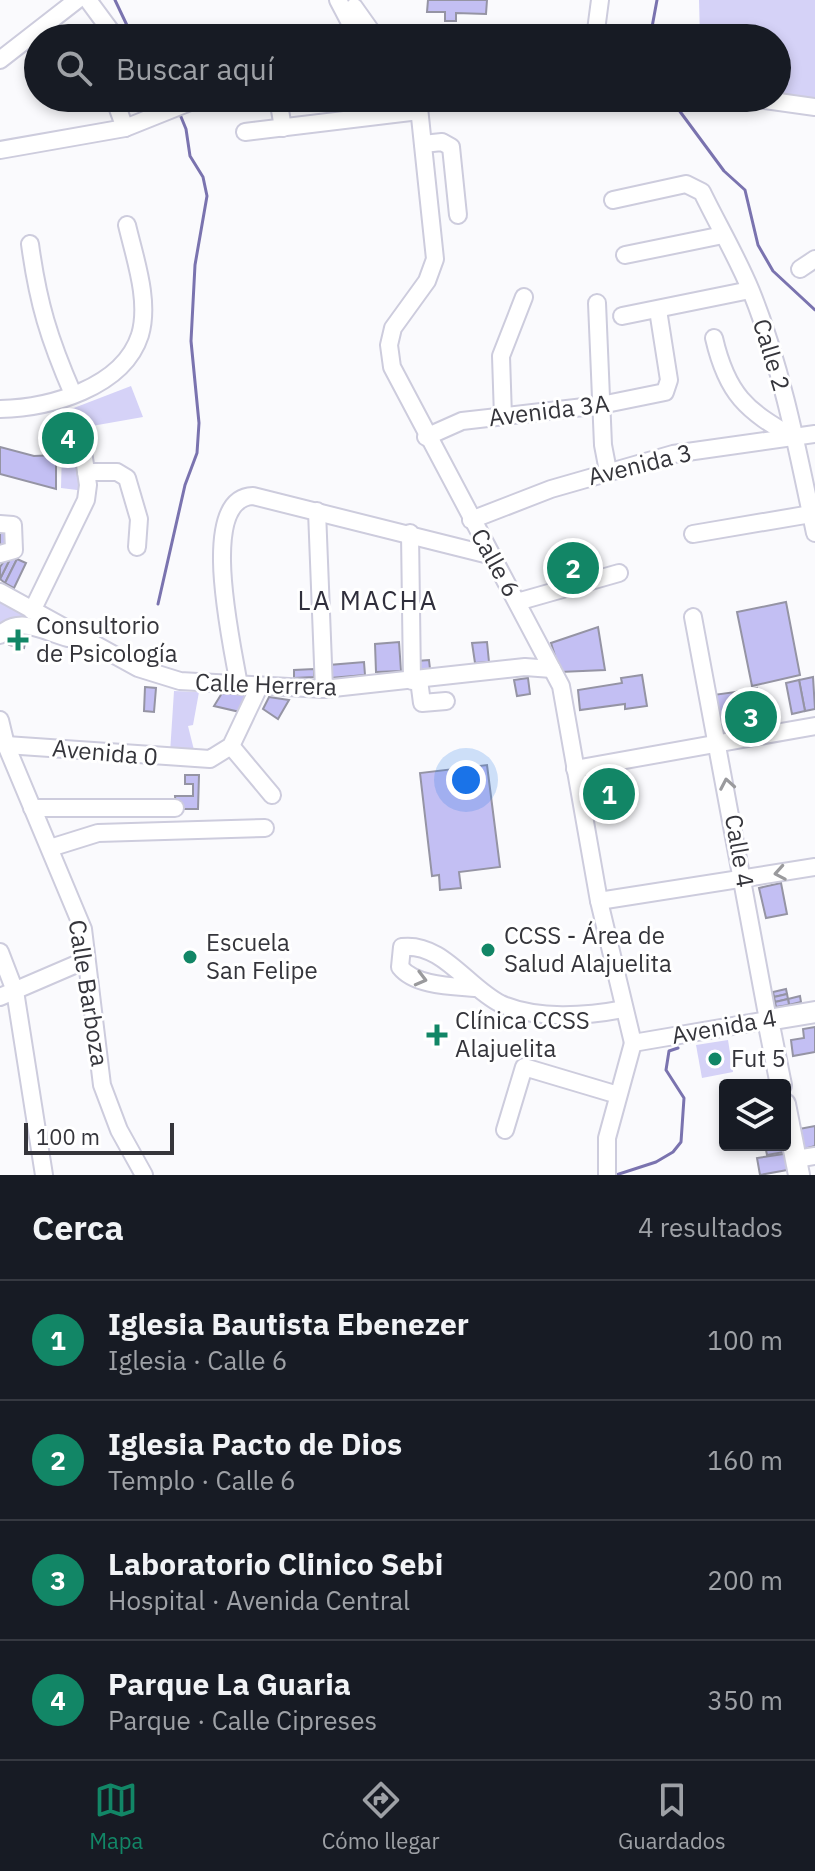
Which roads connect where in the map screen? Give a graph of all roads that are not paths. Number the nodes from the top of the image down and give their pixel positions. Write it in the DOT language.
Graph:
graph roads {
  1 [pos="77,0"];
  2 [pos="88,0"];
  3 [pos="600,0"];
  4 [pos="348,5"];
  5 [pos="46,24"];
  6 [pos="106,24"];
  7 [pos="364,24"];
  8 [pos="597,24"];
  9 [pos="24,41"];
  10 [pos="0,60"];
  11 [pos="791,104"];
  12 [pos="815,107"];
  13 [pos="119,112"];
  14 [pos="168,112"];
  15 [pos="280,112"];
  16 [pos="377,112"];
  17 [pos="419,112"];
  18 [pos="125,128"];
  19 [pos="283,128"];
  20 [pos="245,132"];
  21 [pos="0,133"];
  22 [pos="423,144"];
  23 [pos="6,148"];
  24 [pos="613,200"];
  25 [pos="458,215"];
  26 [pos="127,225"];
  27 [pos="723,235"];
  28 [pos="30,244"];
  29 [pos="625,255"];
  30 [pos="815,259"];
  31 [pos="800,269"];
  32 [pos="750,290"];
  33 [pos="524,297"];
  34 [pos="597,303"];
  35 [pos="658,310"];
  36 [pos="622,316"];
  37 [pos="714,338"];
  38 [pos="73,394"];
  39 [pos="601,405"];
  40 [pos="0,409"];
  41 [pos="503,417"];
  42 [pos="80,431"];
  43 [pos="815,434"];
  44 [pos="426,437"];
  45 [pos="795,438"];
  46 [pos="608,471"];
  47 [pos="86,472"];
  48 [pos="317,511"];
  49 [pos="811,514"];
  50 [pos="471,520"];
  51 [pos="0,524"];
  52 [pos="410,533"];
  53 [pos="815,533"];
  54 [pos="693,534"];
  55 [pos="137,547"];
  56 [pos="0,554"];
  57 [pos="489,555"];
  58 [pos="619,573"];
  59 [pos="0,592"];
  60 [pos="517,602"];
  61 [pos="32,611"];
  62 [pos="693,617"];
  63 [pos="0,635"];
  64 [pos="92,645"];
  65 [pos="552,669"];
  66 [pos="420,680"];
  67 [pos="239,686"];
  68 [pos="259,687"];
  69 [pos="324,689"];
  70 [pos="434,702"];
  71 [pos="0,720"];
  72 [pos="815,726"];
  73 [pos="719,743"];
  74 [pos="6,745"];
  75 [pos="231,746"];
  76 [pos="575,769"];
  77 [pos="272,795"];
  78 [pos="32,808"];
  79 [pos="175,808"];
  80 [pos="265,828"];
  81 [pos="50,848"];
  82 [pos="815,867"];
  83 [pos="744,880"];
  84 [pos="599,901"];
  85 [pos="0,952"];
  86 [pos="86,960"];
  87 [pos="475,988"];
  88 [pos="7,994"];
  89 [pos="624,1009"];
  90 [pos="815,1012"];
  91 [pos="768,1020"];
  92 [pos="633,1043"];
  93 [pos="780,1079"];
  94 [pos="618,1095"];
  95 [pos="791,1124"];
  96 [pos="505,1130"];
  97 [pos="803,1163"];
  98 [pos="44,1175"];
  99 [pos="144,1175"];
  100 [pos="607,1175"];
  1 -- 5 [label="street"];
  2 -- 6 [label="street"];
  3 -- 8 [label="street"];
  4 -- 7 [label="street"];
  9 -- 10 [label="street"];
  11 -- 12 [label="street"];
  13 -- 18 [label="street"];
  14 -- 18 [label="street"];
  15 -- 19 [label="street"];
  16 -- 19 [label="street"];
  17 -- 22 [label="street, Calle 6"];
  18 -- 23 [label="street"];
  19 -- 20 [label="street"];
  21 -- 23 [label="street"];
  22 -- 25 [label="street"];
  22 -- 44 [label="street, Calle 6"];
  24 -- 27 [label="street, Calle 2"];
  26 -- 38 [label="street"];
  27 -- 29 [label="street"];
  27 -- 32 [label="street, Calle 2"];
  28 -- 38 [label="street"];
  30 -- 31 [label="street"];
  32 -- 35 [label="street"];
  32 -- 45 [label="street, Calle 2"];
  33 -- 41 [label="street"];
  34 -- 39 [label="street"];
  35 -- 36 [label="street"];
  35 -- 39 [label="street, Avenida 3A"];
  37 -- 45 [label="street"];
  38 -- 40 [label="street"];
  39 -- 41 [label="street, Avenida 3A"];
  39 -- 46 [label="street"];
  41 -- 44 [label="street, Avenida 3A"];
  42 -- 47 [label="street"];
  43 -- 45 [label="street, Avenida 3"];
  44 -- 50 [label="street, Calle 6"];
  45 -- 46 [label="street, Avenida 3"];
  45 -- 49 [label="street, Calle 2"];
  46 -- 50 [label="street, Avenida 3"];
  47 -- 55 [label="street"];
  47 -- 61 [label="street"];
  48 -- 52 [label="street"];
  48 -- 67 [label="street"];
  48 -- 69 [label="street"];
  49 -- 53 [label="street, Calle 2"];
  49 -- 54 [label="street"];
  50 -- 57 [label="street, Calle 6"];
  51 -- 56 [label="street"];
  52 -- 57 [label="street"];
  52 -- 66 [label="street"];
  57 -- 60 [label="street, Calle 6"];
  58 -- 60 [label="street"];
  59 -- 61 [label="street, Calle Herrera"];
  60 -- 65 [label="street, Calle 6"];
  61 -- 64 [label="street, Calle Herrera"];
  62 -- 73 [label="street, Calle 4"];
  63 -- 64 [label="street"];
  64 -- 67 [label="street, Calle Herrera"];
  65 -- 66 [label="street, Calle Herrera"];
  65 -- 76 [label="street, Calle 6"];
  66 -- 69 [label="street, Calle Herrera"];
  66 -- 70 [label="street"];
  67 -- 68 [label="street, Calle Herrera"];
  68 -- 69 [label="street, Calle Herrera"];
  68 -- 75 [label="street"];
  71 -- 74 [label="street, Calle Barboza"];
  72 -- 73 [label="street"];
  73 -- 76 [label="street"];
  83 -- 73 [label="street, Calle 4, one-way"];
  74 -- 75 [label="street, Avenida 0"];
  74 -- 78 [label="street, Calle Barboza"];
  75 -- 77 [label="street"];
  76 -- 84 [label="street, Calle 6"];
  78 -- 79 [label="street"];
  78 -- 81 [label="street, Calle Barboza"];
  80 -- 81 [label="street"];
  81 -- 86 [label="street, Calle Barboza"];
  82 -- 83 [label="street, one-way"];
  83 -- 84 [label="street"];
  83 -- 91 [label="street, Calle 4"];
  84 -- 89 [label="street, Calle 6"];
  85 -- 88 [label="street"];
  86 -- 88 [label="street"];
  86 -- 99 [label="street, Calle Barboza"];
  87 -- 89 [label="street"];
  88 -- 98 [label="street"];
  89 -- 92 [label="street, Calle 6"];
  90 -- 91 [label="main road, Avenida 4"];
  91 -- 92 [label="street, Avenida 4"];
  91 -- 93 [label="main road, Calle 4"];
  92 -- 94 [label="street"];
  94 -- 96 [label="street"];
  94 -- 100 [label="street"];
  95 -- 97 [label="main road"];
}
